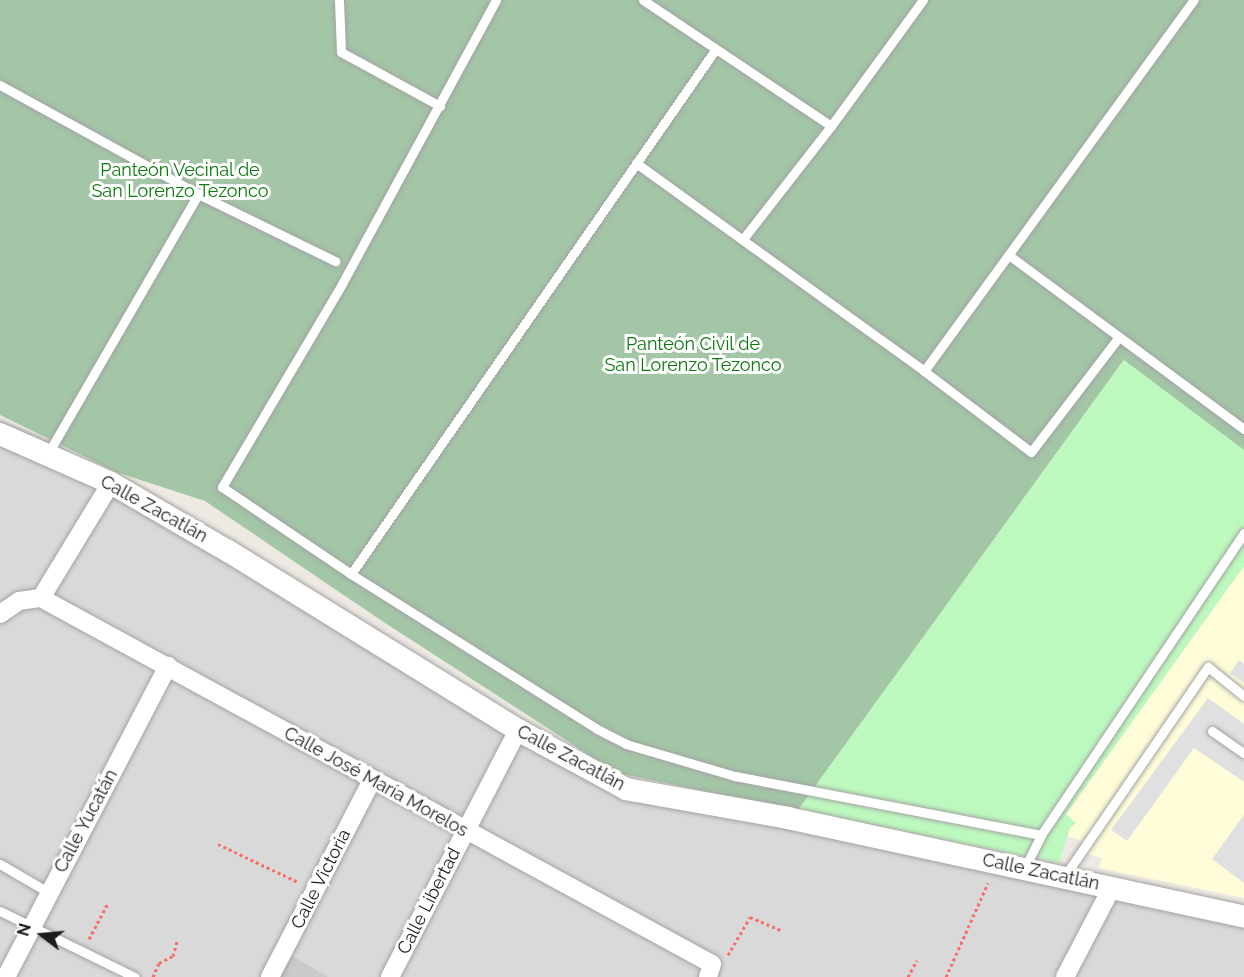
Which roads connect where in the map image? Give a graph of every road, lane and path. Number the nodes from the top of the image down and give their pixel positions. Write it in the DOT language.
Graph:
graph roads {
  1 [pos="339,0"];
  2 [pos="496,0"];
  3 [pos="643,0"];
  4 [pos="923,0"];
  5 [pos="1194,0"];
  6 [pos="715,50"];
  7 [pos="0,85"];
  8 [pos="440,106"];
  9 [pos="831,126"];
  10 [pos="636,163"];
  11 [pos="198,194"];
  12 [pos="743,238"];
  13 [pos="1010,256"];
  14 [pos="335,261"];
  15 [pos="1119,338"];
  16 [pos="924,371"];
  17 [pos="1244,429"];
  18 [pos="0,434"];
  19 [pos="48,455"];
  20 [pos="111,483"];
  21 [pos="1244,534"];
  22 [pos="351,574"];
  23 [pos="41,598"];
  24 [pos="0,612"];
  25 [pos="168,666"];
  26 [pos="1244,696"];
  27 [pos="518,730"];
  28 [pos="1212,731"];
  29 [pos="1244,753"];
  30 [pos="372,780"];
  31 [pos="465,831"];
  32 [pos="1041,835"];
  33 [pos="218,844"];
  34 [pos="997,863"];
  35 [pos="0,864"];
  36 [pos="1024,869"];
  37 [pos="1064,877"];
  38 [pos="1112,886"];
  39 [pos="315,890"];
  40 [pos="48,892"];
  41 [pos="108,903"];
  42 [pos="0,911"];
  43 [pos="1244,917"];
  44 [pos="30,926"];
  45 [pos="780,930"];
  46 [pos="177,941"];
  47 [pos="83,951"];
  48 [pos="917,960"];
  49 [pos="710,971"];
  50 [pos="6,977"];
  51 [pos="135,977"];
  52 [pos="153,977"];
  53 [pos="270,977"];
  54 [pos="390,977"];
  55 [pos="908,977"];
  56 [pos="946,977"];
  57 [pos="1065,977"];
  1 -- 8 [label="lane"];
  2 -- 8 [label="lane"];
  3 -- 6 [label="lane"];
  4 -- 9 [label="lane"];
  5 -- 13 [label="lane"];
  6 -- 9 [label="lane"];
  6 -- 10 [label="lane"];
  7 -- 11 [label="lane"];
  8 -- 22 [label="lane"];
  9 -- 12 [label="lane"];
  10 -- 12 [label="lane"];
  10 -- 22 [label="lane"];
  11 -- 14 [label="lane"];
  11 -- 19 [label="lane"];
  12 -- 16 [label="lane"];
  13 -- 15 [label="lane"];
  13 -- 16 [label="lane"];
  15 -- 16 [label="lane"];
  15 -- 17 [label="lane"];
  18 -- 19 [label="street, Calle Zacatlán"];
  19 -- 20 [label="street, Calle Zacatlán"];
  20 -- 23 [label="street"];
  20 -- 27 [label="street, Calle Zacatlán"];
  21 -- 32 [label="lane"];
  22 -- 32 [label="lane"];
  23 -- 24 [label="street"];
  23 -- 25 [label="street, Calle José María Morelos"];
  25 -- 30 [label="street, Calle José María Morelos"];
  25 -- 40 [label="street, Calle Yucatán"];
  26 -- 37 [label="lane"];
  27 -- 31 [label="street, Calle Libertad"];
  27 -- 34 [label="street, Calle Zacatlán"];
  28 -- 29 [label="lane"];
  30 -- 31 [label="street, Calle José María Morelos"];
  30 -- 39 [label="street, Calle Victoria"];
  31 -- 49 [label="street, Calle José María Morelos"];
  31 -- 54 [label="street, Calle Libertad"];
  32 -- 36 [label="lane"];
  33 -- 39 [label="path"];
  34 -- 36 [label="street, Calle Zacatlán"];
  34 -- 56 [label="path"];
  35 -- 40 [label="lane"];
  36 -- 37 [label="street, Calle Zacatlán"];
  37 -- 38 [label="street, Calle Zacatlán"];
  38 -- 43 [label="street, Calle Zacatlán"];
  38 -- 57 [label="street"];
  39 -- 53 [label="street, Calle Victoria"];
  40 -- 44 [label="street, Calle Yucatán"];
  41 -- 47 [label="path"];
  42 -- 44 [label="lane"];
  44 -- 47 [label="lane"];
  44 -- 50 [label="street, Calle Yucatán"];
  45 -- 49 [label="path"];
  46 -- 52 [label="path"];
  47 -- 51 [label="lane"];
  48 -- 55 [label="path"];
}
